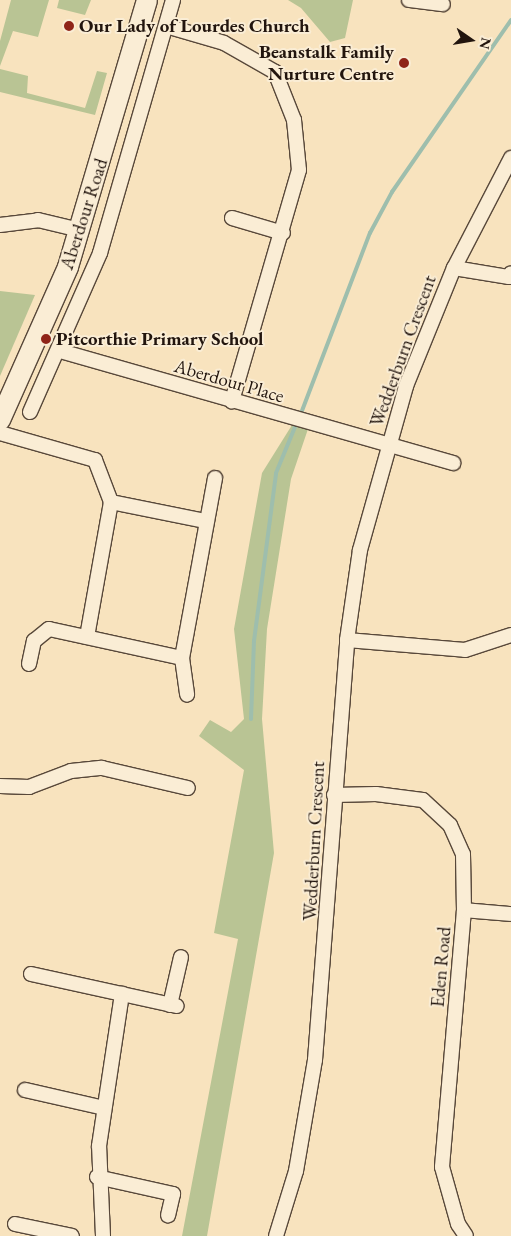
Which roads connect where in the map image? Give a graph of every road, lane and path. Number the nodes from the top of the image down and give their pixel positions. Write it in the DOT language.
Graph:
graph roads {
  1 [pos="148,0"];
  2 [pos="173,0"];
  3 [pos="408,0"];
  4 [pos="443,4"];
  5 [pos="166,26"];
  6 [pos="509,167"];
  7 [pos="232,218"];
  8 [pos="0,225"];
  9 [pos="80,230"];
  10 [pos="283,233"];
  11 [pos="454,268"];
  12 [pos="511,273"];
  13 [pos="60,351"];
  14 [pos="232,401"];
  15 [pos="30,412"];
  16 [pos="0,420"];
  17 [pos="0,433"];
  18 [pos="387,447"];
  19 [pos="453,463"];
  20 [pos="215,478"];
  21 [pos="111,502"];
  22 [pos="205,521"];
  23 [pos="511,635"];
  24 [pos="87,637"];
  25 [pos="347,640"];
  26 [pos="182,658"];
  27 [pos="29,664"];
  28 [pos="187,695"];
  29 [pos="0,786"];
  30 [pos="188,788"];
  31 [pos="334,796"];
  32 [pos="464,910"];
  33 [pos="511,914"];
  34 [pos="181,957"];
  35 [pos="31,974"];
  36 [pos="122,994"];
  37 [pos="25,1090"];
  38 [pos="104,1108"];
  39 [pos="98,1177"];
  40 [pos="168,1215"];
  41 [pos="15,1224"];
  42 [pos="72,1236"];
  43 [pos="103,1236"];
  44 [pos="276,1236"];
  45 [pos="466,1236"];
  1 -- 9 [label="main road, Aberdour Road"];
  2 -- 5 [label="street, Aberdour Road"];
  3 -- 4 [label="street"];
  5 -- 10 [label="street"];
  5 -- 13 [label="street, Aberdour Road"];
  6 -- 11 [label="street, Wedderburn Crescent"];
  7 -- 10 [label="street"];
  8 -- 9 [label="street"];
  9 -- 16 [label="main road, Aberdour Road"];
  10 -- 14 [label="street"];
  11 -- 12 [label="street, Wedderburn Crescent"];
  11 -- 18 [label="street, Wedderburn Crescent"];
  13 -- 14 [label="street, Aberdour Place"];
  13 -- 15 [label="street, Aberdour Road"];
  14 -- 18 [label="street, Aberdour Place"];
  17 -- 21 [label="street"];
  18 -- 19 [label="street, Wedderburn Crescent"];
  18 -- 25 [label="street, Wedderburn Crescent"];
  20 -- 22 [label="street"];
  21 -- 22 [label="street"];
  21 -- 24 [label="street"];
  22 -- 26 [label="street"];
  23 -- 25 [label="street"];
  24 -- 26 [label="street"];
  24 -- 27 [label="street"];
  25 -- 31 [label="street, Wedderburn Crescent"];
  26 -- 28 [label="street"];
  29 -- 30 [label="street"];
  31 -- 32 [label="street, Eden Road"];
  31 -- 44 [label="street, Wedderburn Crescent"];
  32 -- 33 [label="street"];
  32 -- 45 [label="street, Eden Road"];
  34 -- 36 [label="street"];
  35 -- 36 [label="street"];
  36 -- 38 [label="street"];
  37 -- 38 [label="street"];
  38 -- 39 [label="street"];
  39 -- 40 [label="street"];
  39 -- 43 [label="street"];
  41 -- 42 [label="street"];
}
